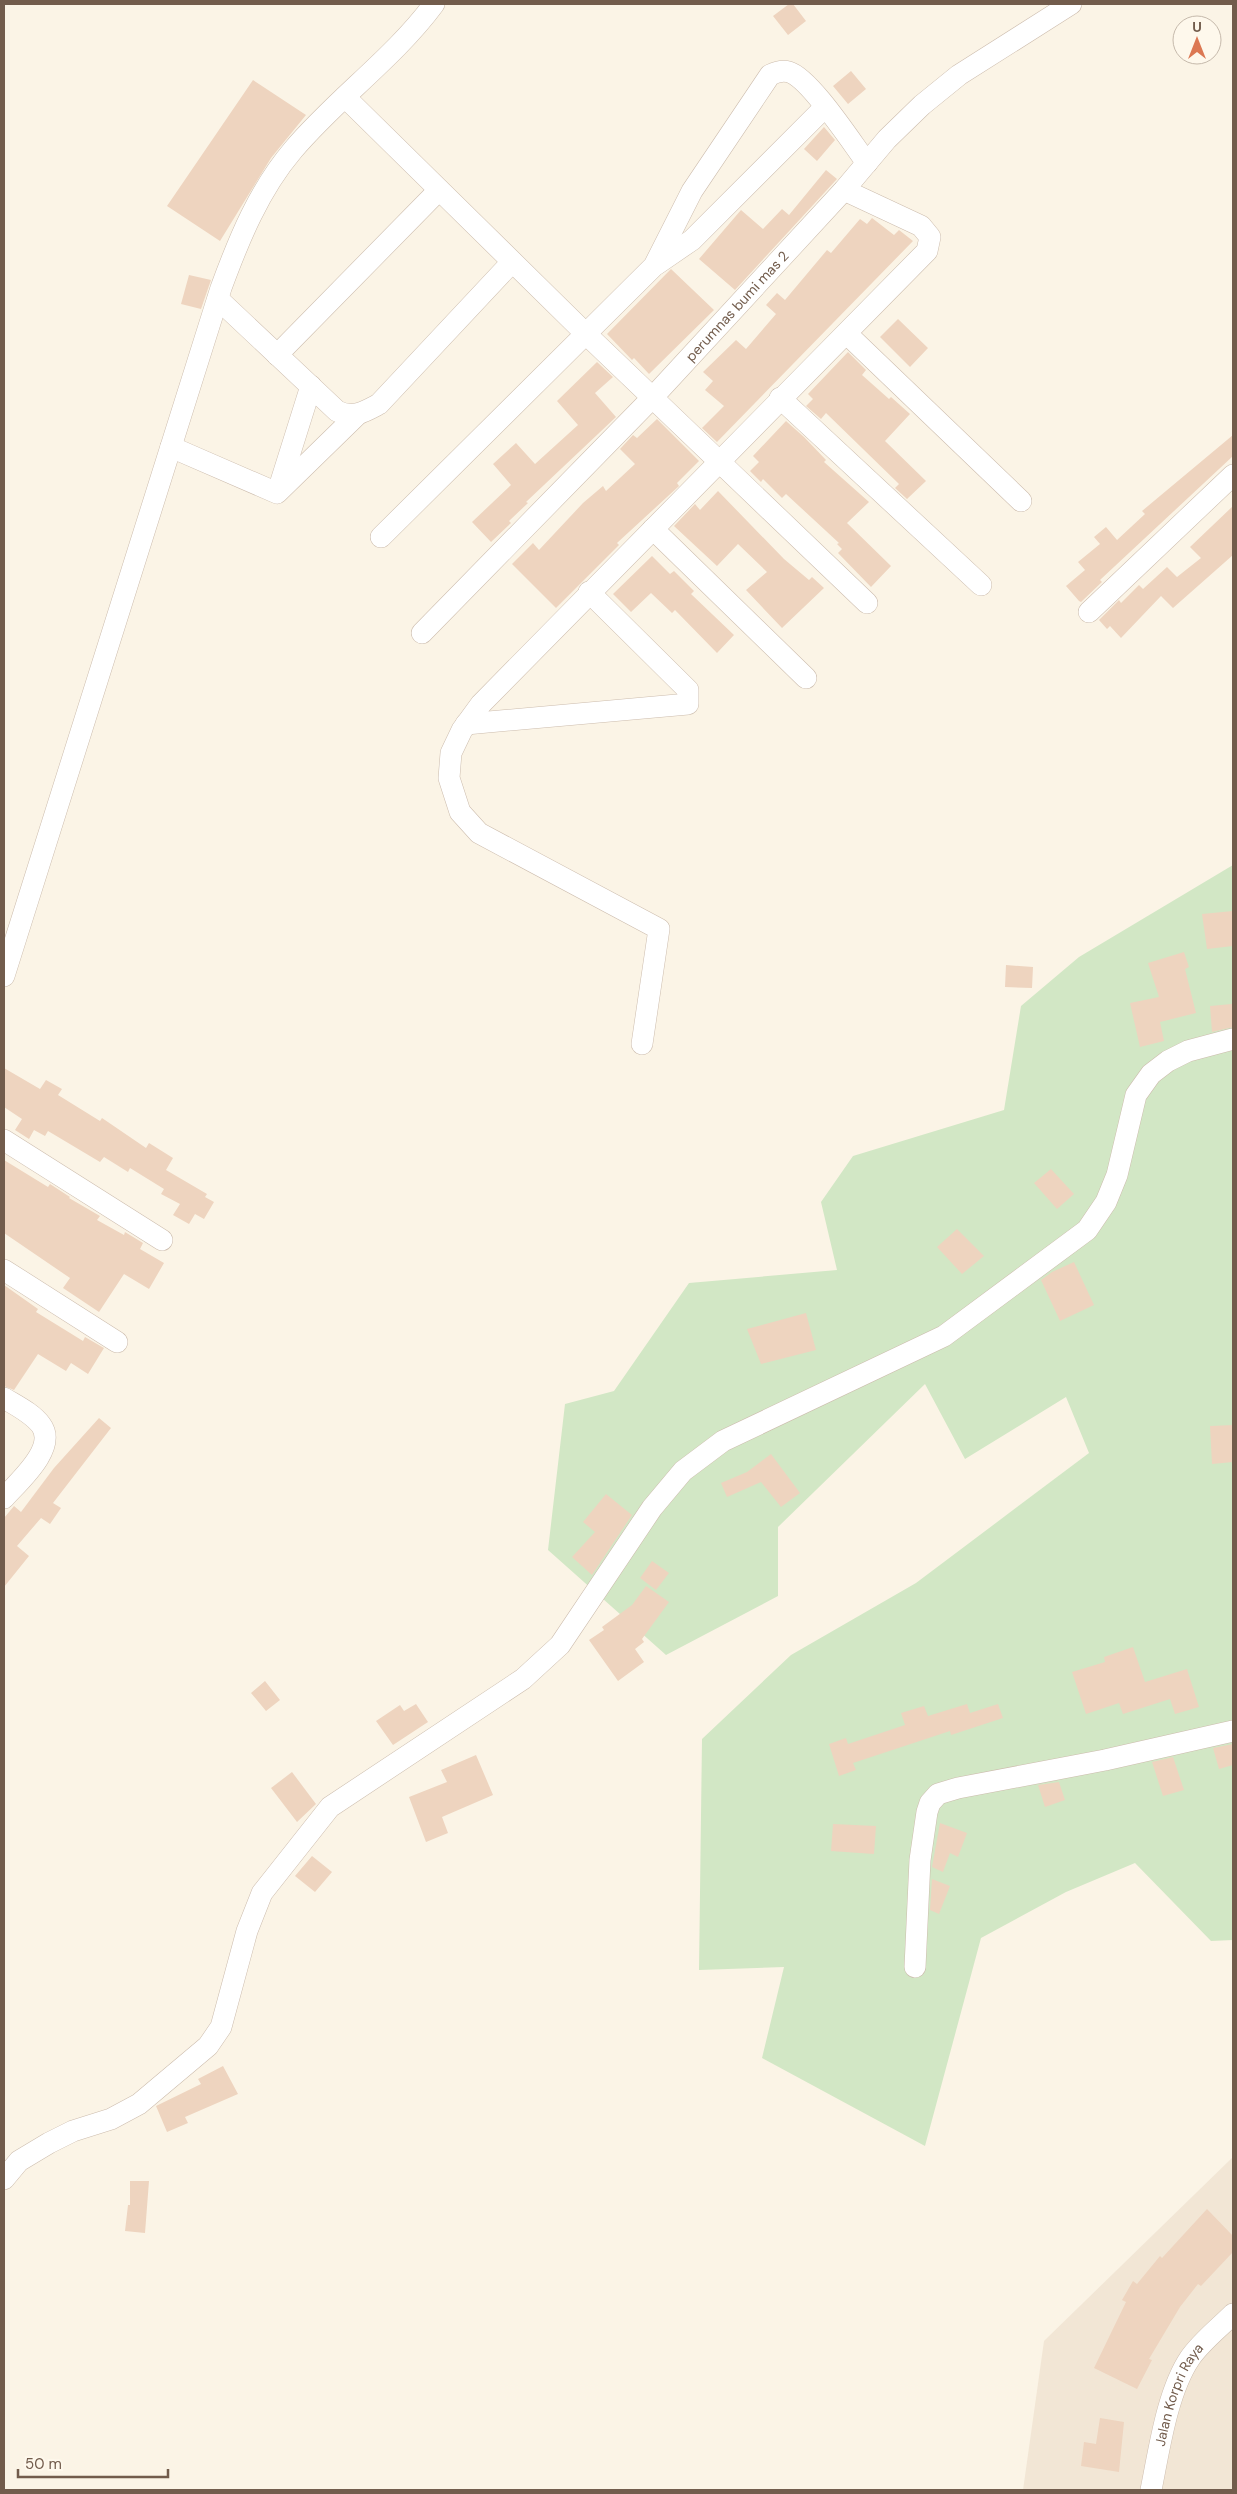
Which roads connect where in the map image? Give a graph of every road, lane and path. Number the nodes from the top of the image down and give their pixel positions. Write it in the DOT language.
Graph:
graph roads {
  1 [pos="434,4"];
  2 [pos="1071,4"];
  3 [pos="345,97"];
  4 [pos="825,107"];
  5 [pos="867,162"];
  6 [pos="440,190"];
  7 [pos="844,190"];
  8 [pos="512,262"];
  9 [pos="654,266"];
  10 [pos="218,299"];
  11 [pos="586,334"];
  12 [pos="847,334"];
  13 [pos="277,355"];
  14 [pos="311,386"];
  15 [pos="653,397"];
  16 [pos="780,398"];
  17 [pos="357,415"];
  18 [pos="171,447"];
  19 [pos="720,463"];
  20 [pos="1233,475"];
  21 [pos="277,493"];
  22 [pos="1021,501"];
  23 [pos="653,529"];
  24 [pos="381,538"];
  25 [pos="981,585"];
  26 [pos="589,592"];
  27 [pos="867,603"];
  28 [pos="1089,612"];
  29 [pos="422,633"];
  30 [pos="806,678"];
  31 [pos="466,724"];
  32 [pos="4,976"];
  33 [pos="1233,1039"];
  34 [pos="642,1044"];
  35 [pos="4,1140"];
  36 [pos="162,1240"];
  37 [pos="4,1270"];
  38 [pos="117,1342"];
  39 [pos="4,1398"];
  40 [pos="4,1498"];
  41 [pos="1233,1731"];
  42 [pos="915,1967"];
  43 [pos="4,2179"];
  44 [pos="1233,2314"];
  45 [pos="1152,2490"];
  1 -- 3 [label="street"];
  2 -- 5 [label="street, perumnas bumi mas 2"];
  3 -- 6 [label="street"];
  3 -- 10 [label="street"];
  4 -- 5 [label="street"];
  4 -- 9 [label="street"];
  4 -- 9 [label="street"];
  5 -- 7 [label="street, perumnas bumi mas 2"];
  6 -- 8 [label="street"];
  6 -- 13 [label="street"];
  7 -- 12 [label="street"];
  7 -- 15 [label="street, perumnas bumi mas 2"];
  8 -- 11 [label="street"];
  8 -- 17 [label="street"];
  9 -- 11 [label="street"];
  10 -- 13 [label="street"];
  10 -- 18 [label="street"];
  11 -- 15 [label="street"];
  11 -- 24 [label="street"];
  12 -- 16 [label="street"];
  12 -- 22 [label="street"];
  13 -- 14 [label="street"];
  14 -- 17 [label="street"];
  14 -- 21 [label="street"];
  15 -- 19 [label="street"];
  15 -- 29 [label="street, perumnas bumi mas 2"];
  16 -- 19 [label="street"];
  16 -- 25 [label="street"];
  17 -- 21 [label="street"];
  18 -- 21 [label="street"];
  18 -- 32 [label="street"];
  19 -- 23 [label="street"];
  19 -- 27 [label="street"];
  20 -- 28 [label="street"];
  23 -- 26 [label="street"];
  23 -- 30 [label="street"];
  26 -- 31 [label="street"];
  26 -- 31 [label="street"];
  31 -- 34 [label="street"];
  33 -- 43 [label="street"];
  35 -- 36 [label="street"];
  37 -- 38 [label="street"];
  39 -- 40 [label="street"];
  41 -- 42 [label="street"];
  44 -- 45 [label="street, Jalan Korpri Raya"];
}
